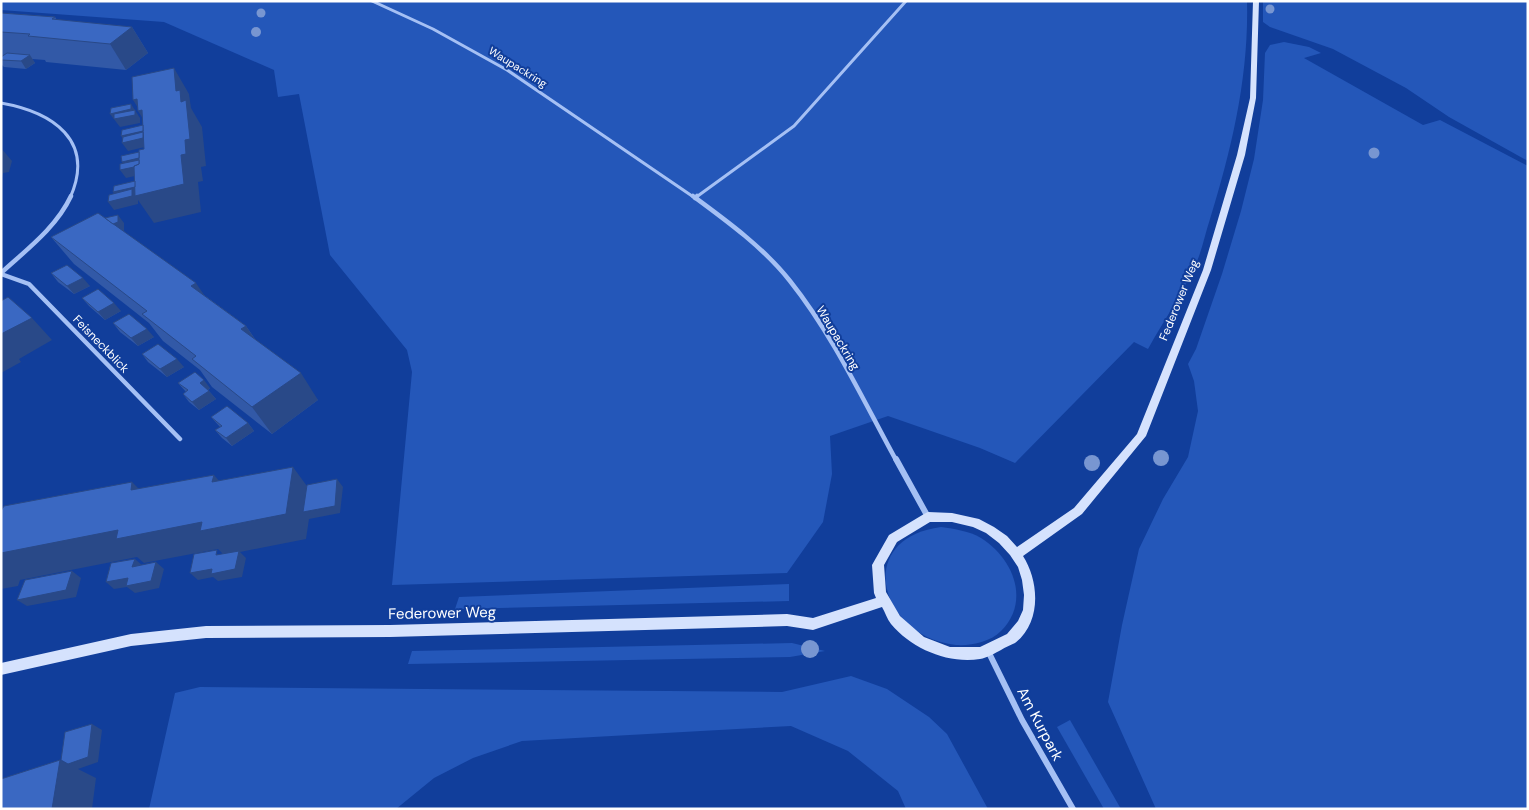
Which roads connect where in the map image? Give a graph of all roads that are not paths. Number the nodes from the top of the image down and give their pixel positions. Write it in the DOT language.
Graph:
graph roads {
  1 [pos="372,1"];
  2 [pos="906,1"];
  3 [pos="1256,1"];
  4 [pos="1,103"];
  5 [pos="694,198"];
  6 [pos="1,274"];
  7 [pos="180,439"];
  8 [pos="928,517"];
  9 [pos="1016,554"];
  10 [pos="883,602"];
  11 [pos="988,650"];
  12 [pos="1,669"];
  13 [pos="1072,809"];
  1 -- 5 [label="street, Waupackring"];
  2 -- 5 [label="street"];
  3 -- 9 [label="street, Federower Weg"];
  4 -- 6 [label="street, Feisneckblick"];
  5 -- 8 [label="street, Waupackring"];
  6 -- 7 [label="street, Feisneckblick"];
  8 -- 9 [label="street"];
  8 -- 10 [label="street"];
  9 -- 11 [label="street"];
  10 -- 11 [label="street"];
  10 -- 12 [label="street, Federower Weg"];
  11 -- 13 [label="street, Am Kurpark"];
}
